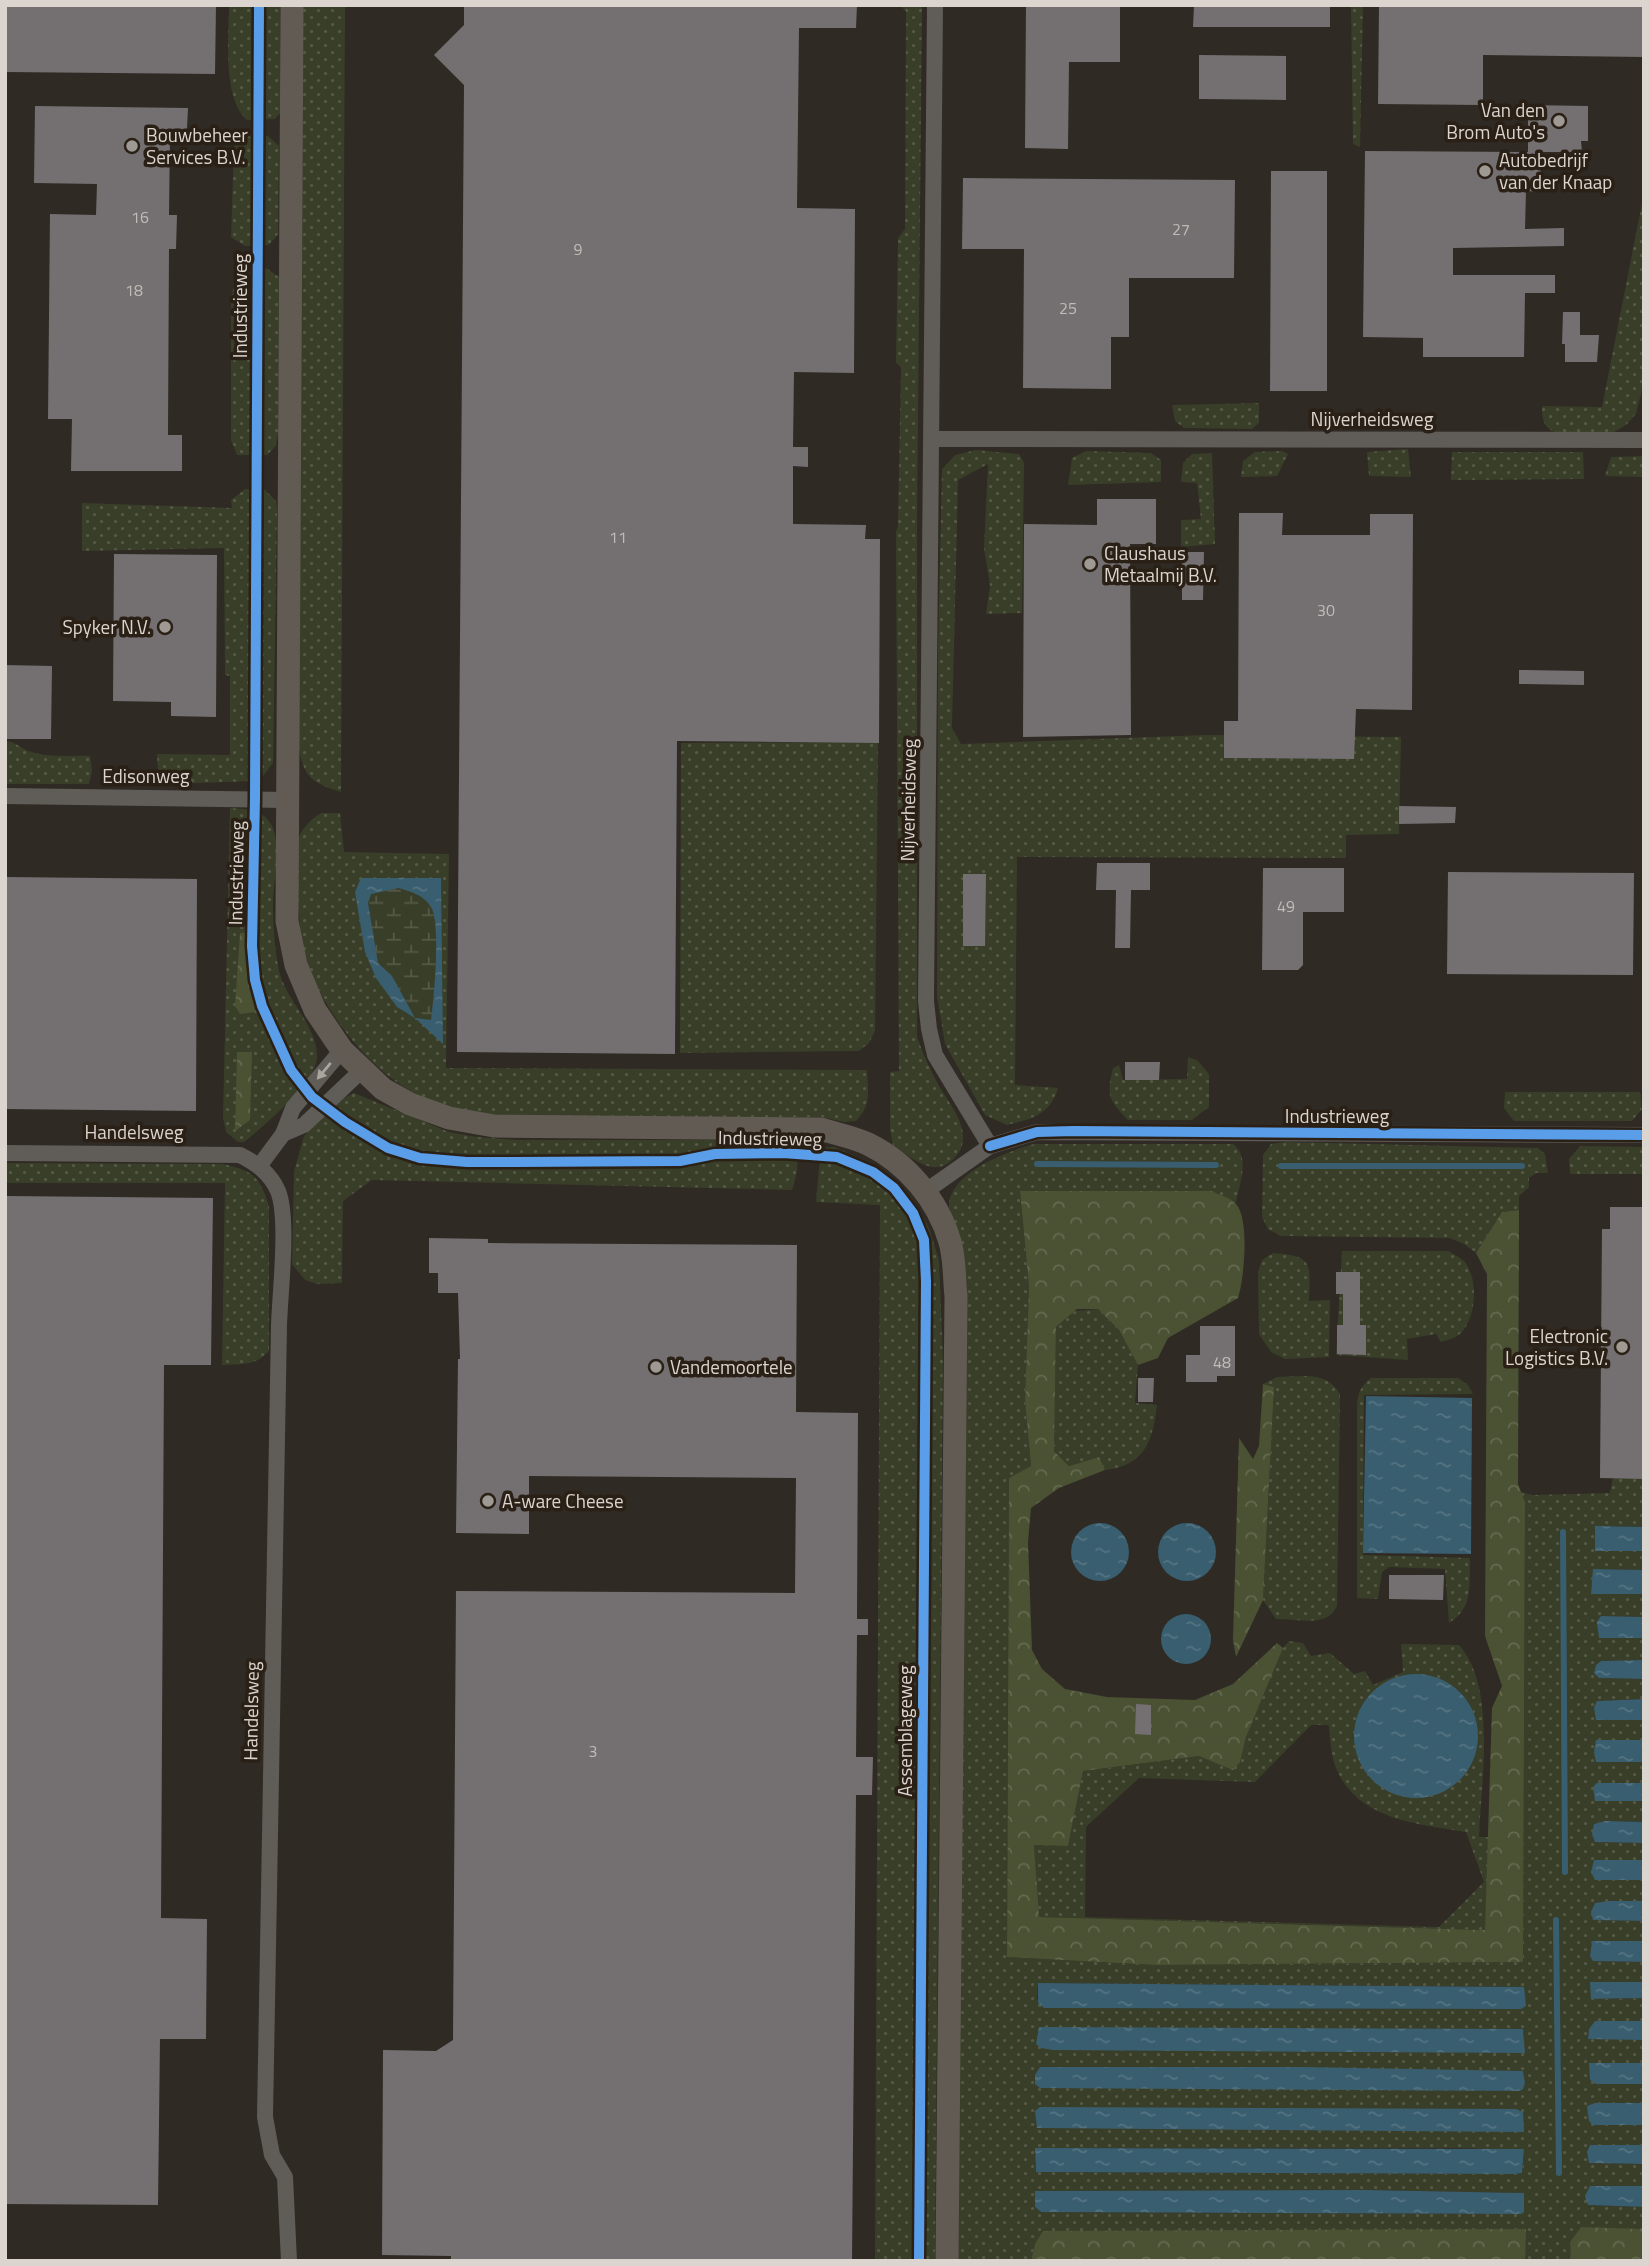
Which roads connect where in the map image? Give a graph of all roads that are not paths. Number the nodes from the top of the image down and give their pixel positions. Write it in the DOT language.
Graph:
graph roads {
  1 [pos="292,5"];
  2 [pos="935,5"];
  3 [pos="1643,435"];
  4 [pos="933,439"];
  5 [pos="5,796"];
  6 [pos="286,800"];
  7 [pos="342,1051"];
  8 [pos="362,1070"];
  9 [pos="283,1134"];
  10 [pos="1644,1135"];
  11 [pos="990,1146"];
  12 [pos="5,1153"];
  13 [pos="260,1165"];
  14 [pos="926,1191"];
  15 [pos="289,2261"];
  16 [pos="947,2261"];
  1 -- 6 [label="street, Industrieweg"];
  2 -- 4 [label="street, Nijverheidsweg"];
  3 -- 4 [label="street, Nijverheidsweg"];
  4 -- 11 [label="street, Nijverheidsweg"];
  5 -- 6 [label="street, Edisonweg"];
  6 -- 7 [label="street, Industrieweg"];
  7 -- 8 [label="street, Industrieweg"];
  7 -- 9 [label="street, one-way"];
  8 -- 9 [label="street"];
  8 -- 14 [label="street, Industrieweg"];
  9 -- 13 [label="street"];
  10 -- 11 [label="street, Industrieweg"];
  11 -- 14 [label="street, Industrieweg"];
  12 -- 13 [label="street, Handelsweg"];
  13 -- 15 [label="street, Handelsweg"];
  14 -- 16 [label="street"];
}
